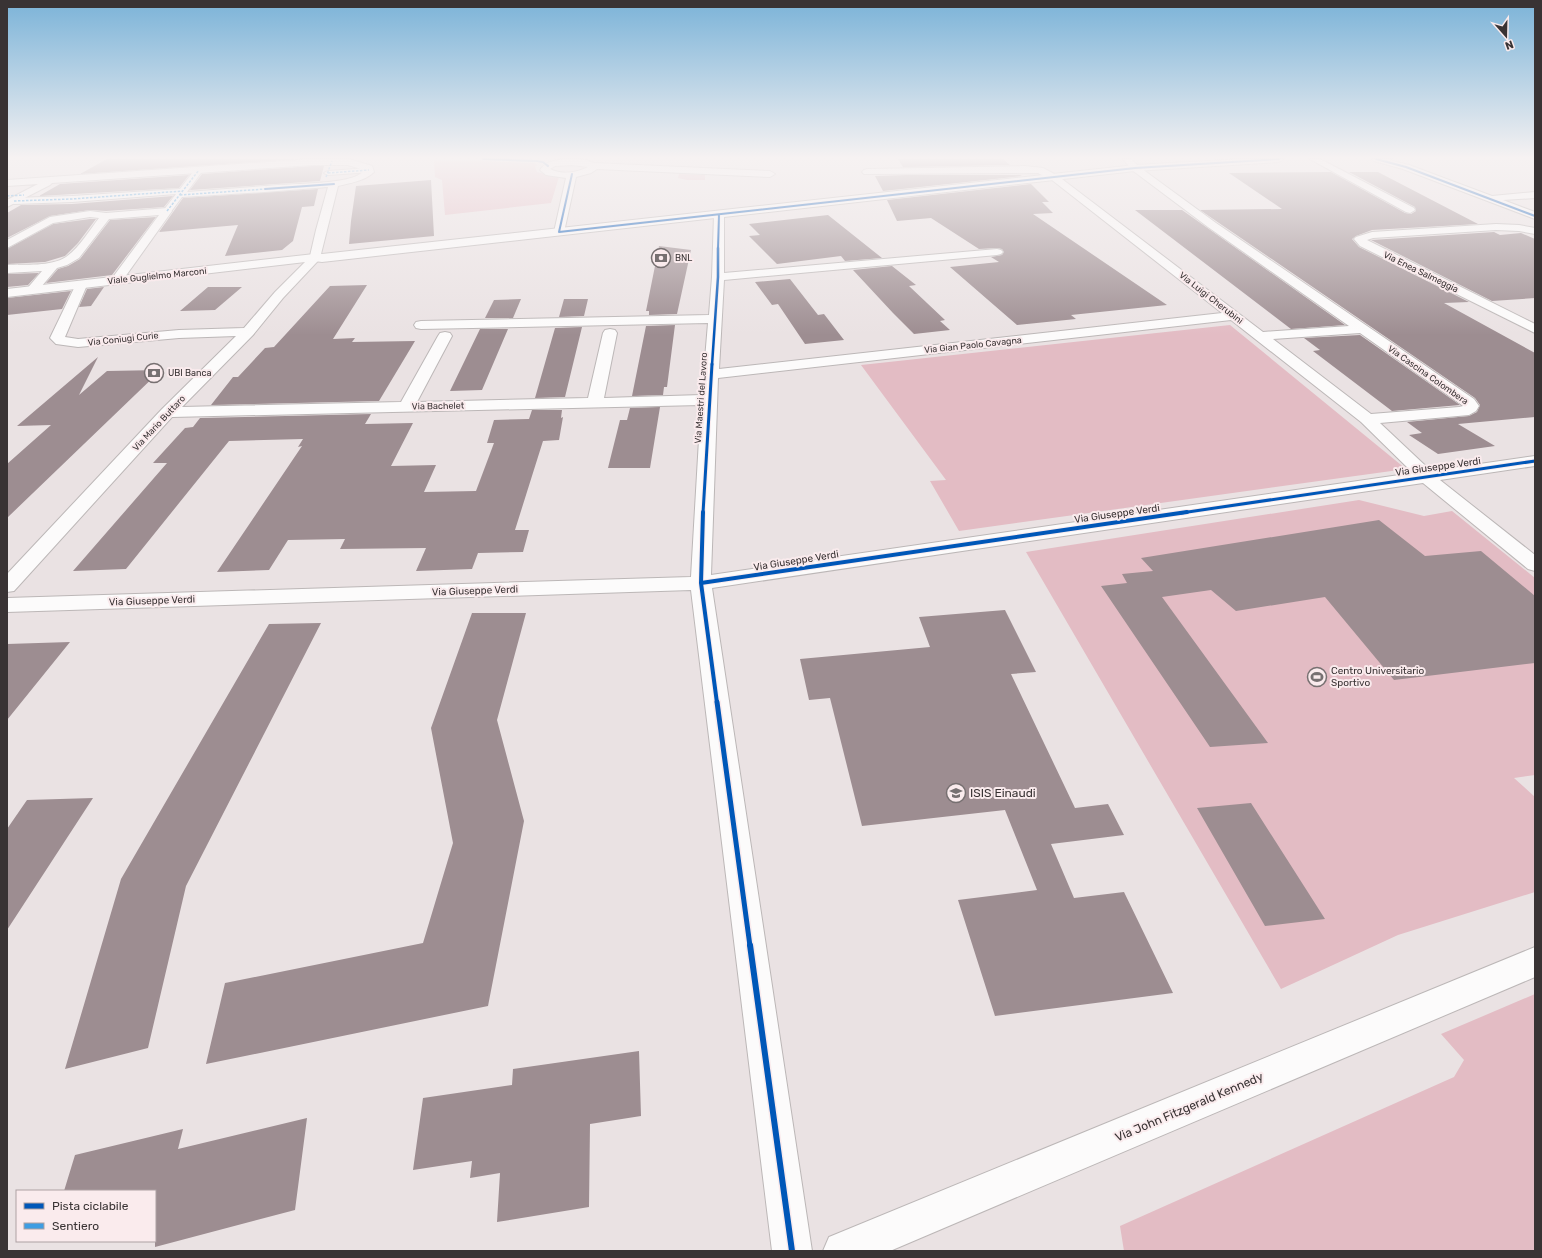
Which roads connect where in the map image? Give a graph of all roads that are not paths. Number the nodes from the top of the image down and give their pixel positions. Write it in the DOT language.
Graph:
graph roads {
  1 [pos="59,218"];
  2 [pos="105,218"];
  3 [pos="163,218"];
  4 [pos="323,218"];
  5 [pos="562,218"];
  6 [pos="694,218"];
  7 [pos="719,218"];
  8 [pos="1107,218"];
  9 [pos="1202,218"];
  10 [pos="1535,231"];
  11 [pos="559,232"];
  12 [pos="7,245"];
  13 [pos="997,252"];
  14 [pos="314,259"];
  15 [pos="53,265"];
  16 [pos="7,269"];
  17 [pos="718,278"];
  18 [pos="116,281"];
  19 [pos="81,285"];
  20 [pos="32,290"];
  21 [pos="7,293"];
  22 [pos="1235,316"];
  23 [pos="714,319"];
  24 [pos="421,325"];
  25 [pos="1362,329"];
  26 [pos="1535,329"];
  27 [pos="248,332"];
  28 [pos="610,333"];
  29 [pos="445,336"];
  30 [pos="1260,336"];
  31 [pos="711,374"];
  32 [pos="709,400"];
  33 [pos="596,402"];
  34 [pos="407,406"];
  35 [pos="168,412"];
  36 [pos="1367,419"];
  37 [pos="1535,461"];
  38 [pos="1426,477"];
  39 [pos="1535,565"];
  40 [pos="701,583"];
  41 [pos="7,586"];
  42 [pos="7,606"];
  43 [pos="1535,962"];
  44 [pos="792,1251"];
  45 [pos="843,1251"];
  1 -- 12 [label="street"];
  2 -- 15 [label="street"];
  3 -- 18 [label="street"];
  4 -- 14 [label="street"];
  5 -- 11 [label="street"];
  6 -- 11 [label="street, Viale Guglielmo Marconi"];
  7 -- 17 [label="street, Via Maestri del Lavoro"];
  8 -- 22 [label="street, Via Luigi Cherubini"];
  9 -- 25 [label="street, Via Cascina Colombera"];
  10 -- 26 [label="street, Via Enea Salmeggia"];
  11 -- 14 [label="street, Viale Guglielmo Marconi"];
  13 -- 17 [label="street"];
  14 -- 18 [label="street, Viale Guglielmo Marconi"];
  14 -- 27 [label="street, Via Mario Buttaro"];
  15 -- 16 [label="street"];
  15 -- 20 [label="street"];
  17 -- 23 [label="street, Via Maestri del Lavoro"];
  18 -- 19 [label="street, Viale Guglielmo Marconi"];
  19 -- 20 [label="street, Viale Guglielmo Marconi"];
  19 -- 27 [label="street, Via Coniugi Curie"];
  20 -- 21 [label="street, Viale Guglielmo Marconi"];
  22 -- 30 [label="street, Via Luigi Cherubini"];
  22 -- 31 [label="street, Via Gian Paolo Cavagna"];
  23 -- 24 [label="street"];
  23 -- 31 [label="street, Via Maestri del Lavoro"];
  25 -- 30 [label="street"];
  25 -- 36 [label="street, Via Cascina Colombera"];
  27 -- 35 [label="street, Via Mario Buttaro"];
  28 -- 33 [label="street"];
  29 -- 34 [label="street"];
  30 -- 36 [label="street, Via Luigi Cherubini"];
  31 -- 32 [label="street, Via Maestri del Lavoro"];
  32 -- 33 [label="street, Via Bachelet"];
  32 -- 40 [label="street, Via Maestri del Lavoro"];
  33 -- 34 [label="street, Via Bachelet"];
  34 -- 35 [label="street, Via Bachelet"];
  35 -- 41 [label="street, Via Mario Buttaro"];
  36 -- 38 [label="street"];
  37 -- 38 [label="street, Via Giuseppe Verdi"];
  38 -- 39 [label="street"];
  38 -- 40 [label="street, Via Giuseppe Verdi"];
  40 -- 42 [label="street, Via Giuseppe Verdi"];
  40 -- 44 [label="street, Via Maestri del Lavoro"];
  43 -- 45 [label="street, Via John Fitzgerald Kennedy"];
}
